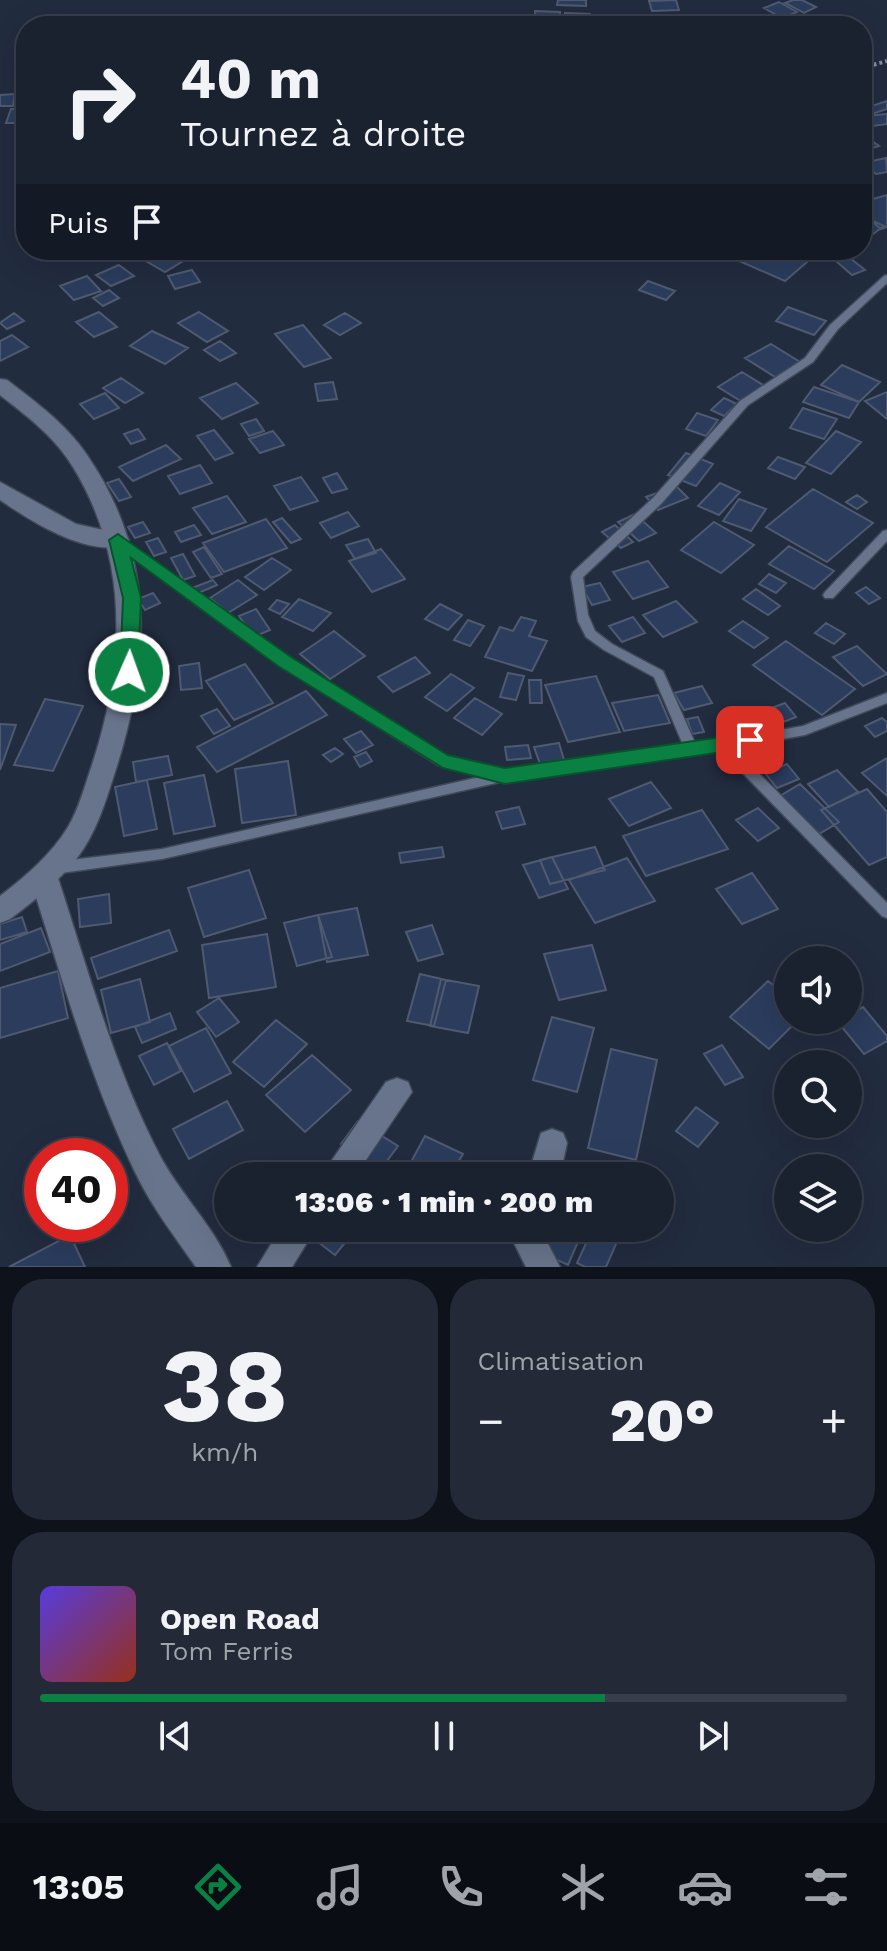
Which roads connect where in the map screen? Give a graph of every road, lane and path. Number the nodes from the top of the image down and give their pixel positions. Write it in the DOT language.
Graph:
graph roads {
  1 [pos="887,278"];
  2 [pos="0,385"];
  3 [pos="0,489"];
  4 [pos="887,534"];
  5 [pos="118,540"];
  6 [pos="829,595"];
  7 [pos="887,698"];
  8 [pos="723,745"];
  9 [pos="692,751"];
  10 [pos="505,776"];
  11 [pos="48,873"];
  12 [pos="0,911"];
  13 [pos="887,912"];
  14 [pos="397,1092"];
  15 [pos="552,1143"];
  16 [pos="347,1162"];
  17 [pos="547,1162"];
  18 [pos="290,1242"];
  19 [pos="530,1242"];
  20 [pos="215,1267"];
  21 [pos="273,1267"];
  22 [pos="544,1267"];
  1 -- 9 [label="lane"];
  2 -- 5 [label="street"];
  3 -- 5 [label="street"];
  4 -- 6 [label="lane"];
  5 -- 10 [label="lane"];
  5 -- 11 [label="street"];
  7 -- 8 [label="lane"];
  8 -- 9 [label="lane"];
  8 -- 13 [label="lane"];
  9 -- 10 [label="lane"];
  10 -- 11 [label="lane"];
  11 -- 12 [label="street"];
  11 -- 20 [label="street"];
  14 -- 16 [label="street"];
  15 -- 17 [label="street"];
  18 -- 21 [label="street"];
  19 -- 22 [label="street"];
}
